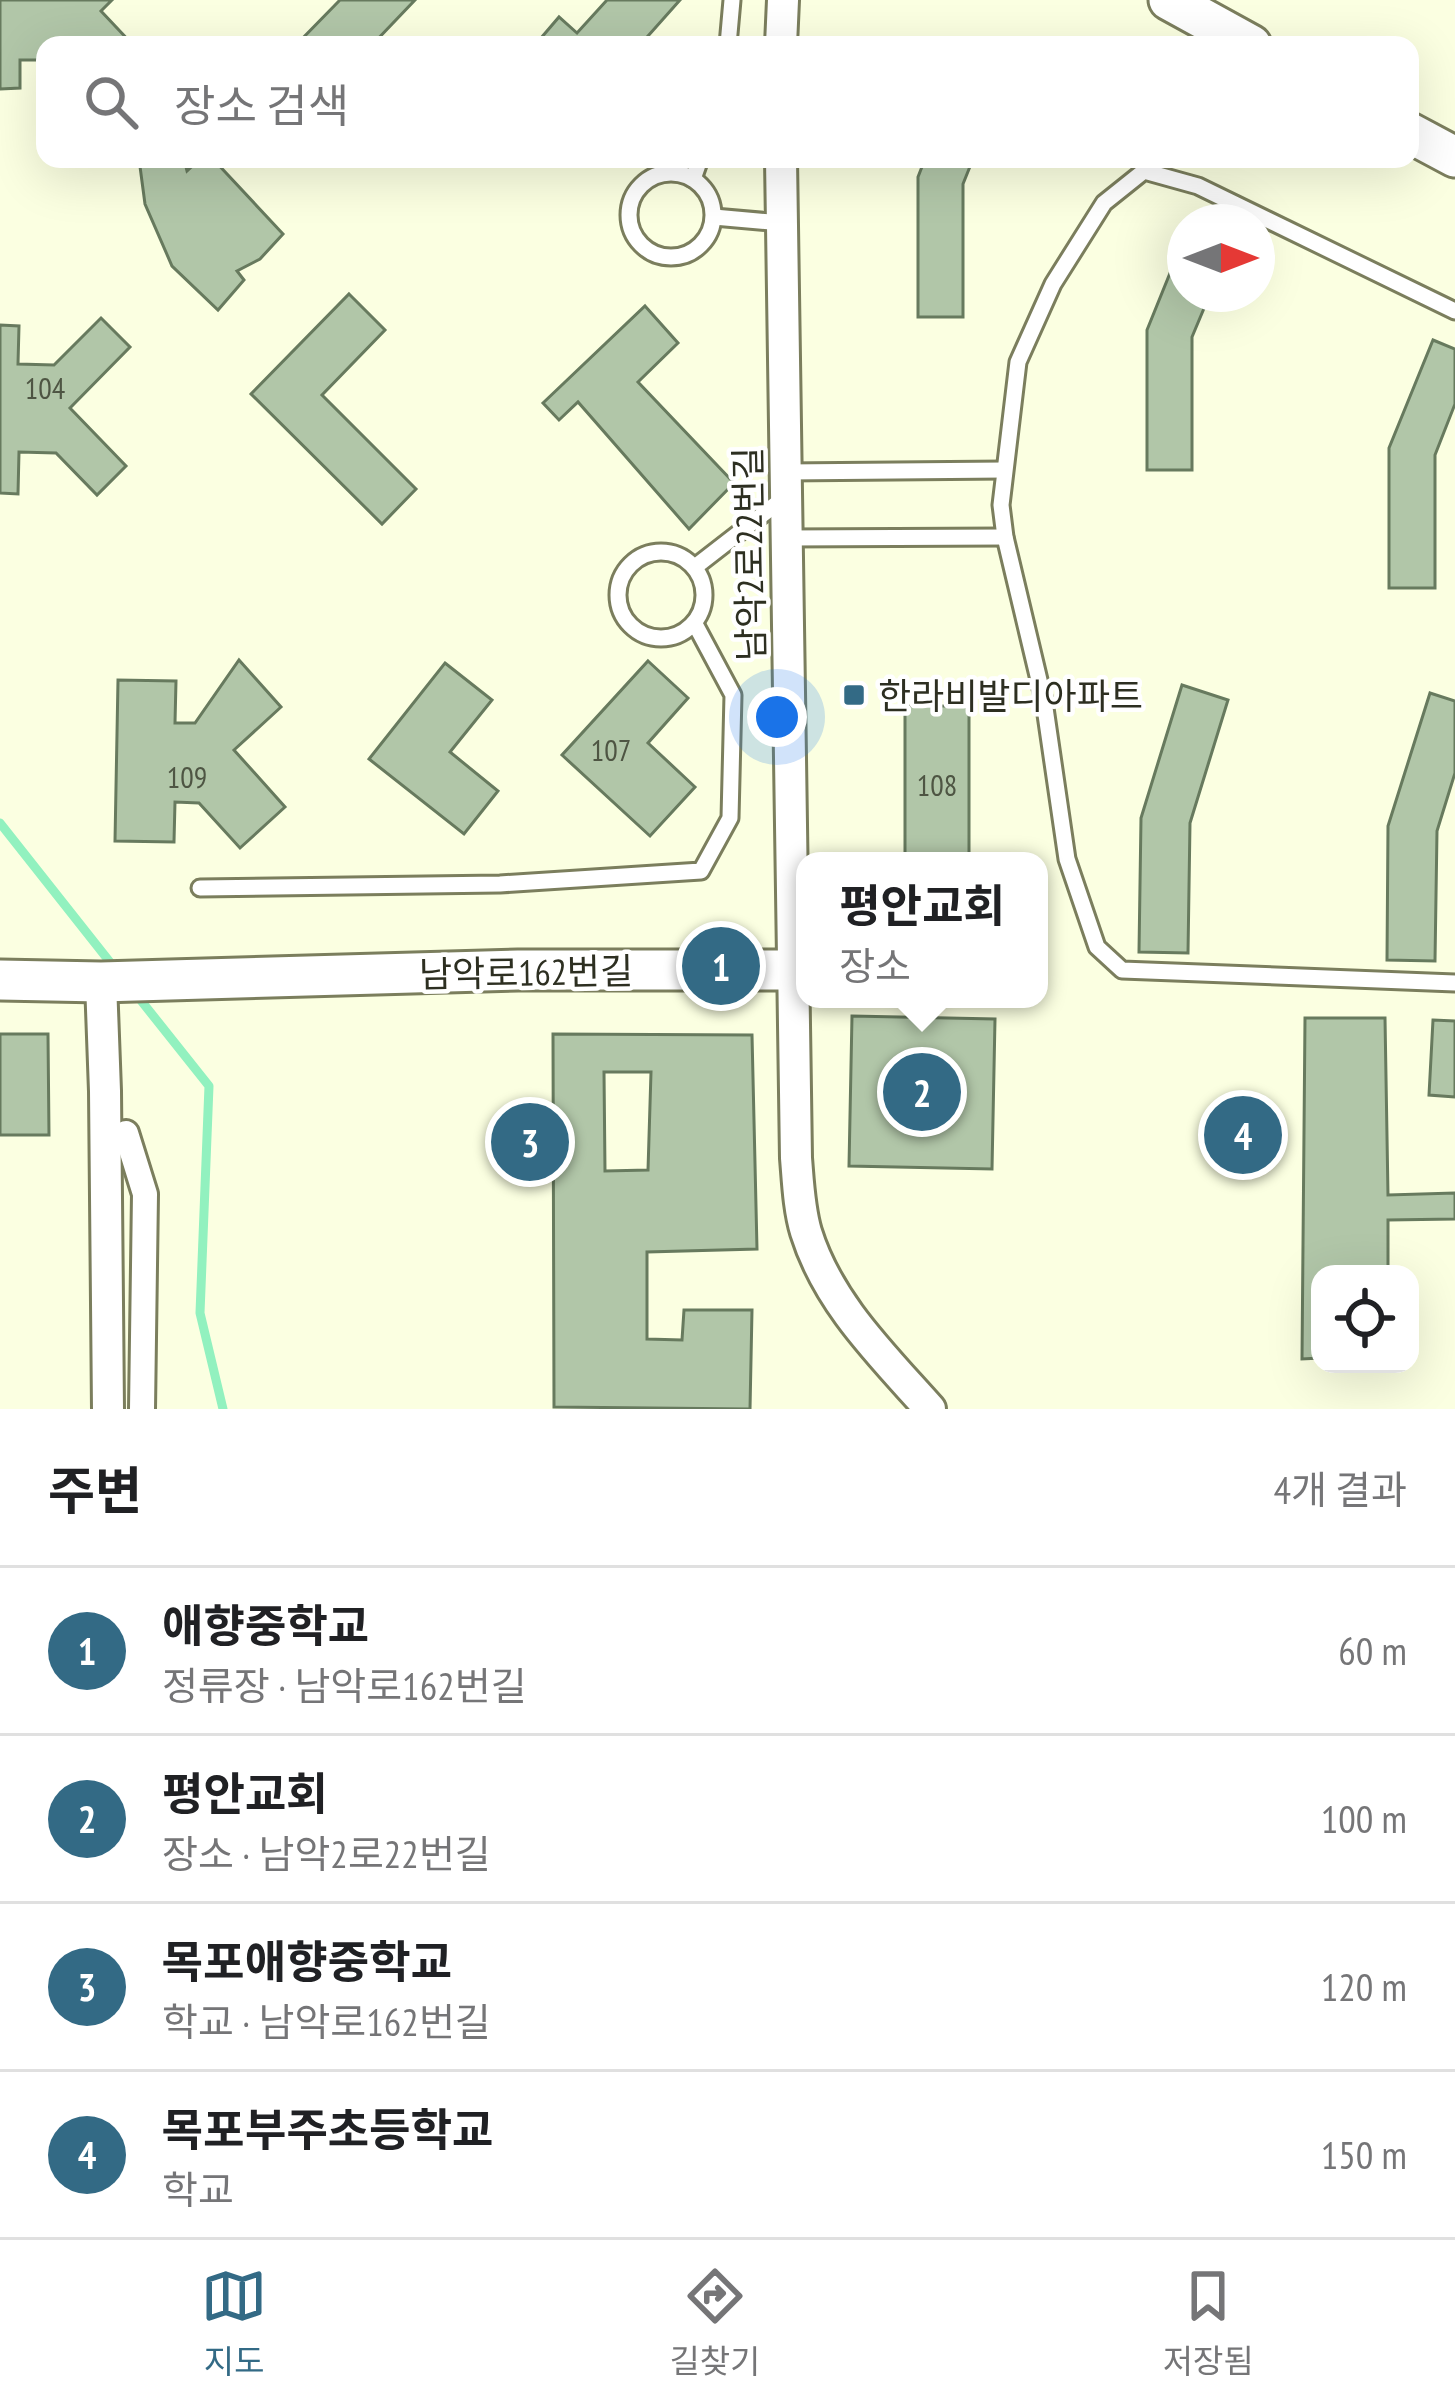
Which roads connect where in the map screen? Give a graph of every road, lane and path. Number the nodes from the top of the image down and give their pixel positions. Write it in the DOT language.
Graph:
graph roads {
  1 [pos="733,0"];
  2 [pos="783,0"];
  3 [pos="1169,0"];
  4 [pos="729,36"];
  5 [pos="781,36"];
  6 [pos="1235,36"];
  7 [pos="1419,138"];
  8 [pos="1455,158"];
  9 [pos="697,168"];
  10 [pos="781,168"];
  11 [pos="693,179"];
  12 [pos="714,217"];
  13 [pos="782,223"];
  14 [pos="1455,310"];
  15 [pos="1004,470"];
  16 [pos="787,484"];
  17 [pos="1005,537"];
  18 [pos="787,538"];
  19 [pos="695,568"];
  20 [pos="695,624"];
  21 [pos="200,887"];
  22 [pos="795,970"];
  23 [pos="0,980"];
  24 [pos="108,982"];
  25 [pos="1455,983"];
  26 [pos="126,1132"];
  27 [pos="929,1408"];
  28 [pos="108,1409"];
  29 [pos="142,1409"];
  1 -- 4 [label="lane"];
  2 -- 5 [label="street"];
  3 -- 6 [label="street"];
  7 -- 8 [label="street"];
  9 -- 11 [label="lane"];
  10 -- 13 [label="street, 남악2로22번길"];
  11 -- 12 [label="lane"];
  11 -- 12 [label="lane"];
  12 -- 13 [label="lane"];
  13 -- 16 [label="street, 남악2로22번길"];
  14 -- 15 [label="lane"];
  15 -- 16 [label="lane"];
  15 -- 17 [label="lane"];
  16 -- 18 [label="street, 남악2로22번길"];
  16 -- 19 [label="lane"];
  17 -- 18 [label="lane"];
  17 -- 25 [label="lane"];
  18 -- 22 [label="street, 남악2로22번길"];
  19 -- 20 [label="lane"];
  19 -- 20 [label="lane"];
  20 -- 21 [label="lane"];
  22 -- 24 [label="street, 남악로162번길"];
  22 -- 27 [label="street, 남악2로22번길"];
  23 -- 24 [label="street"];
  24 -- 28 [label="street"];
  26 -- 29 [label="street"];
}
